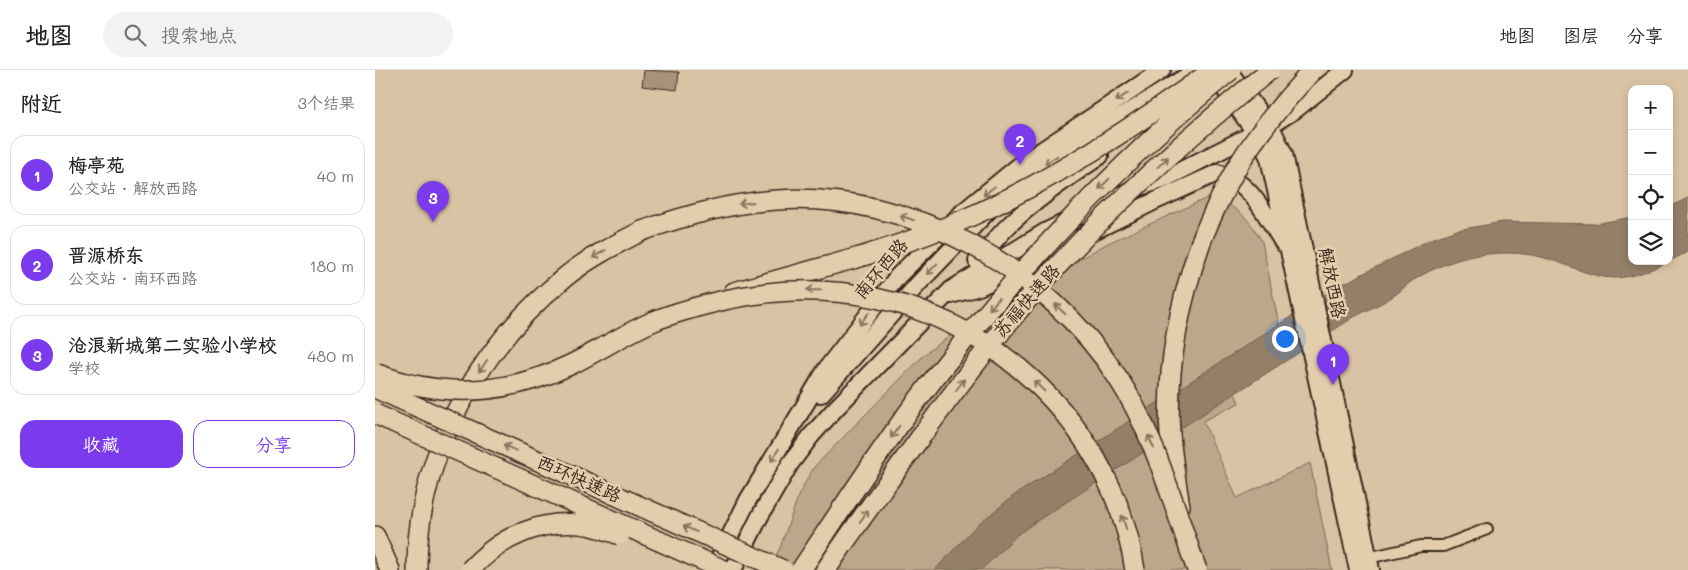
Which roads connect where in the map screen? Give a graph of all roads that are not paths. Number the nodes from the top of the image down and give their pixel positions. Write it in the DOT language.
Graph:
graph roads {
  1 [pos="1162,70"];
  2 [pos="1197,70"];
  3 [pos="1270,70"];
  4 [pos="1313,70"];
  5 [pos="1345,70"];
  6 [pos="1221,71"];
  7 [pos="1262,129"];
  8 [pos="1290,254"];
  9 [pos="949,293"];
  10 [pos="1307,298"];
  11 [pos="657,320"];
  12 [pos="375,373"];
  13 [pos="375,388"];
  14 [pos="375,414"];
  15 [pos="795,422"];
  16 [pos="1487,530"];
  17 [pos="375,536"];
  18 [pos="1188,544"];
  19 [pos="843,545"];
  20 [pos="1363,564"];
  21 [pos="390,570"];
  22 [pos="417,570"];
  23 [pos="469,570"];
  24 [pos="715,570"];
  25 [pos="724,570"];
  26 [pos="733,570"];
  27 [pos="783,570"];
  28 [pos="801,570"];
  29 [pos="826,570"];
  30 [pos="830,570"];
  31 [pos="1135,570"];
  32 [pos="1197,570"];
  1 -- 15 [label="main road, 南环西路, one-way"];
  2 -- 15 [label="main road, one-way"];
  19 -- 3 [label="highway, 苏福快速路, one-way, bridge"];
  4 -- 18 [label="highway, bridge"];
  5 -- 7 [label="main road"];
  6 -- 7 [label="main road"];
  6 -- 9 [label="main road"];
  6 -- 11 [label="highway, bridge"];
  6 -- 28 [label="highway, 苏福快速路, one-way, bridge"];
  7 -- 8 [label="main road, 解放西路"];
  7 -- 9 [label="main road"];
  7 -- 10 [label="main road, 解放西路"];
  8 -- 9 [label="main road"];
  8 -- 10 [label="main road, 解放西路"];
  9 -- 26 [label="main road"];
  10 -- 20 [label="main road, 解放西路"];
  11 -- 12 [label="highway, bridge"];
  31 -- 11 [label="highway, one-way, bridge"];
  27 -- 13 [label="highway, 西环快速路, one-way, bridge"];
  14 -- 25 [label="highway, 西环快速路, bridge"];
  15 -- 24 [label="main road, 南环西路, one-way"];
  16 -- 20 [label="street"];
  17 -- 21 [label="highway"];
  18 -- 22 [label="highway, one-way, bridge"];
  18 -- 32 [label="highway, bridge"];
  19 -- 29 [label="highway, 苏福快速路, bridge"];
  19 -- 30 [label="highway, bridge"];
  23 -- 24 [label="highway, bridge"];
}
